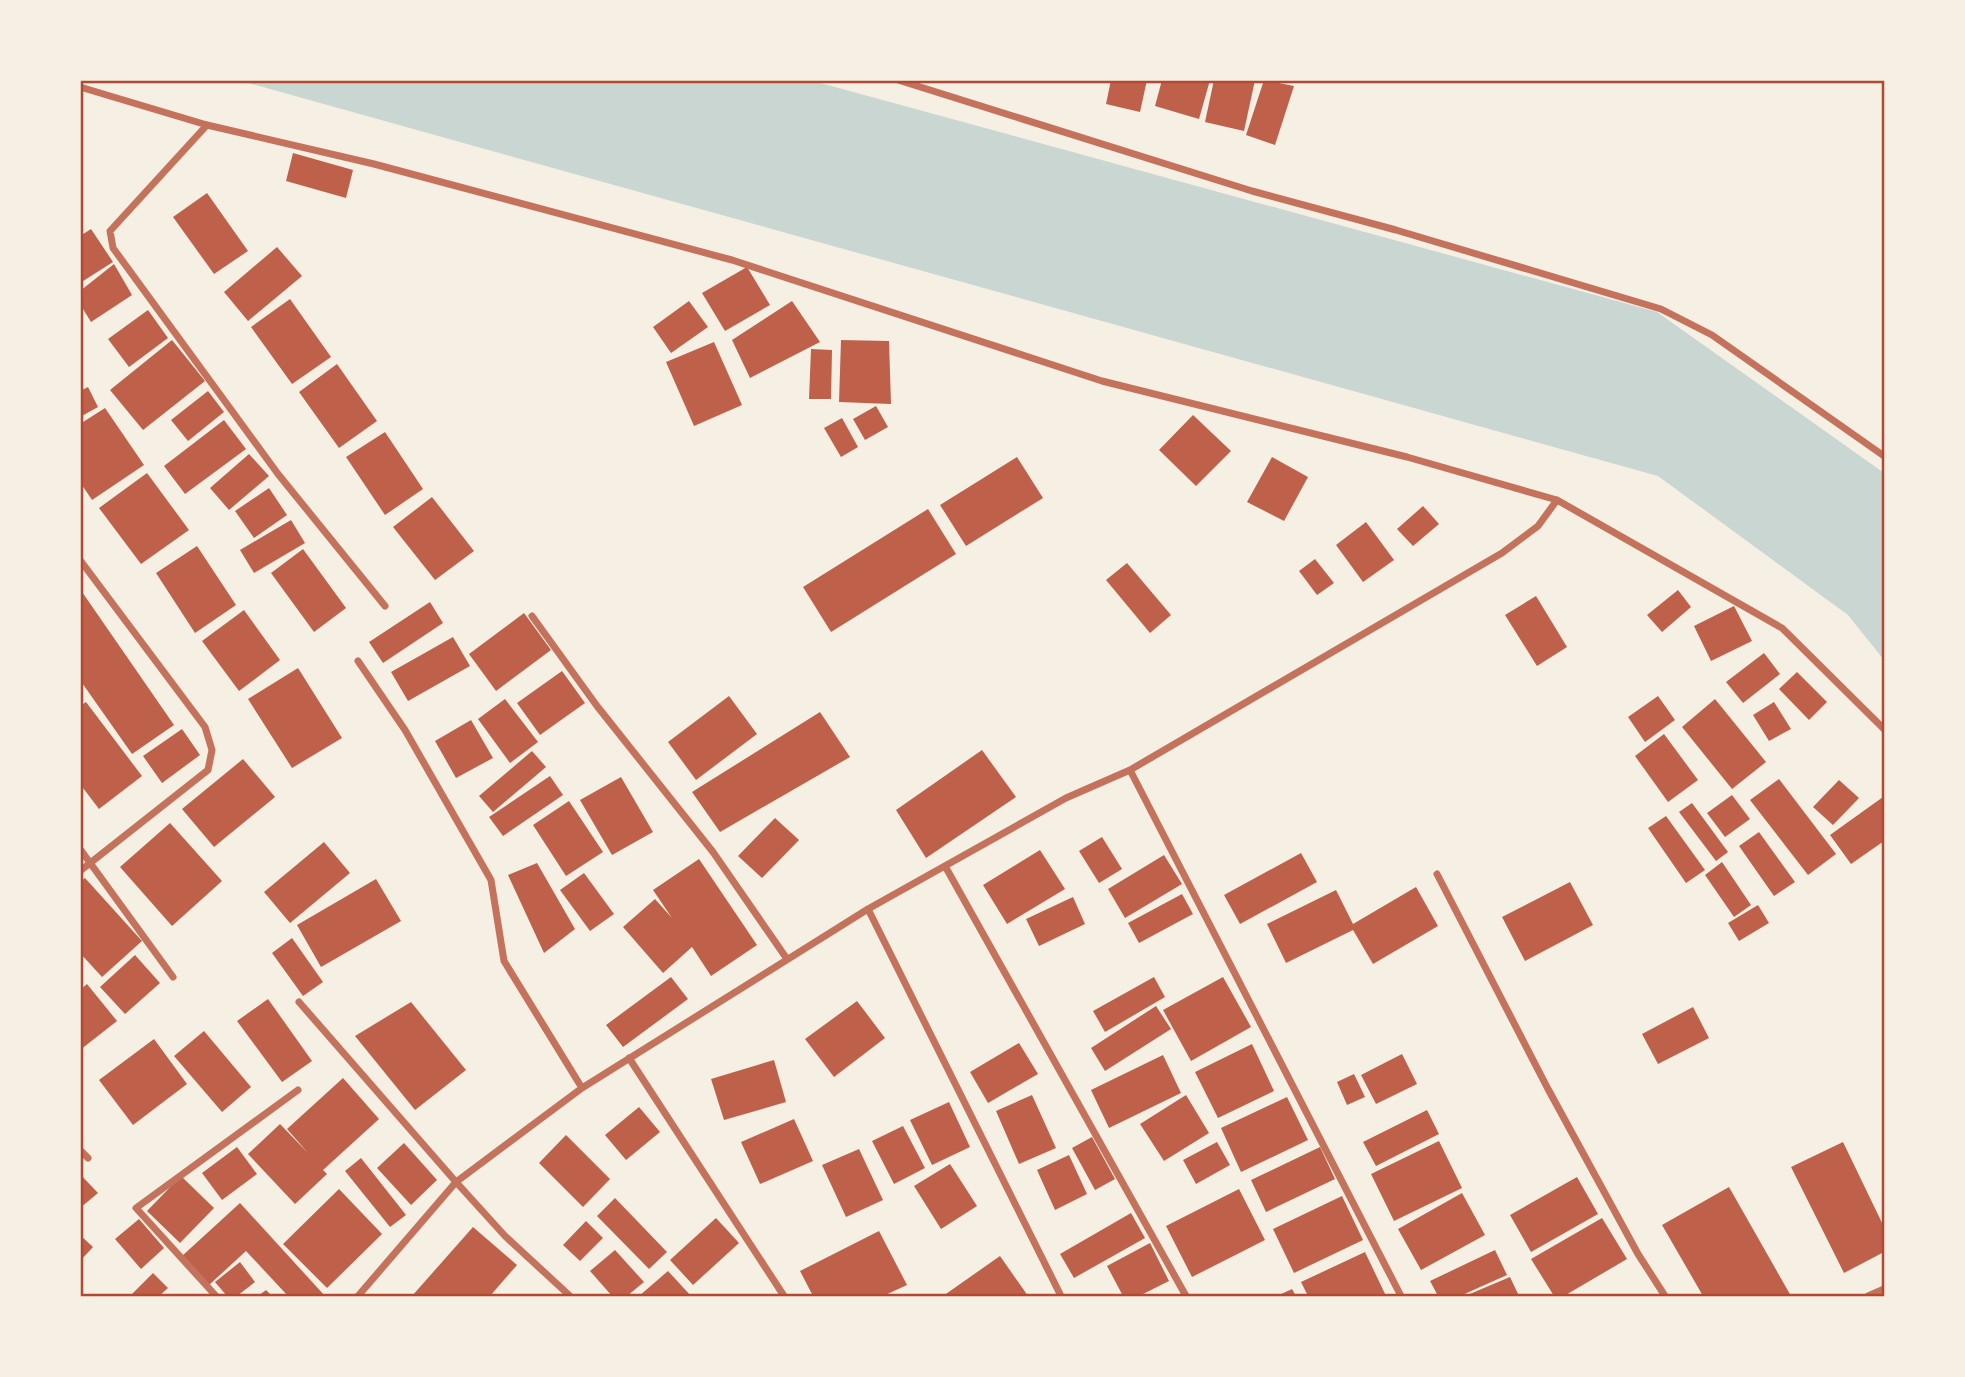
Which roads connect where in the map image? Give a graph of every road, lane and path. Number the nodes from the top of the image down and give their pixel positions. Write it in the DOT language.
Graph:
graph roads {
  1 [pos="898,80"];
  2 [pos="80,87"];
  3 [pos="207,125"];
  4 [pos="1885,456"];
  5 [pos="1558,500"];
  6 [pos="80,560"];
  7 [pos="384,606"];
  8 [pos="532,616"];
  9 [pos="358,661"];
  10 [pos="1885,729"];
  11 [pos="1130,770"];
  12 [pos="80,849"];
  13 [pos="90,863"];
  14 [pos="944,866"];
  15 [pos="80,871"];
  16 [pos="1437,874"];
  17 [pos="868,909"];
  18 [pos="787,959"];
  19 [pos="173,977"];
  20 [pos="299,1002"];
  21 [pos="629,1058"];
  22 [pos="582,1088"];
  23 [pos="298,1090"];
  24 [pos="80,1150"];
  25 [pos="88,1158"];
  26 [pos="456,1182"];
  27 [pos="1885,1289"];
  28 [pos="216,1297"];
  29 [pos="358,1297"];
  30 [pos="570,1297"];
  31 [pos="784,1297"];
  32 [pos="1061,1297"];
  33 [pos="1186,1297"];
  34 [pos="1401,1297"];
  35 [pos="1665,1297"];
  36 [pos="1868,1297"];
  1 -- 4 [label="street"];
  2 -- 3 [label="street"];
  3 -- 5 [label="street"];
  3 -- 7 [label="street"];
  5 -- 10 [label="street"];
  5 -- 11 [label="street"];
  6 -- 13 [label="street"];
  8 -- 18 [label="street"];
  9 -- 22 [label="street"];
  11 -- 14 [label="street"];
  11 -- 34 [label="street"];
  12 -- 13 [label="street"];
  13 -- 15 [label="street"];
  13 -- 19 [label="street"];
  14 -- 17 [label="street"];
  14 -- 33 [label="street"];
  16 -- 35 [label="street"];
  17 -- 18 [label="street"];
  17 -- 32 [label="street"];
  18 -- 21 [label="street"];
  20 -- 26 [label="street"];
  21 -- 22 [label="street"];
  21 -- 31 [label="street"];
  22 -- 26 [label="street"];
  23 -- 28 [label="street"];
  24 -- 25 [label="street"];
  26 -- 29 [label="street"];
  26 -- 30 [label="street"];
  27 -- 36 [label="street"];
}
